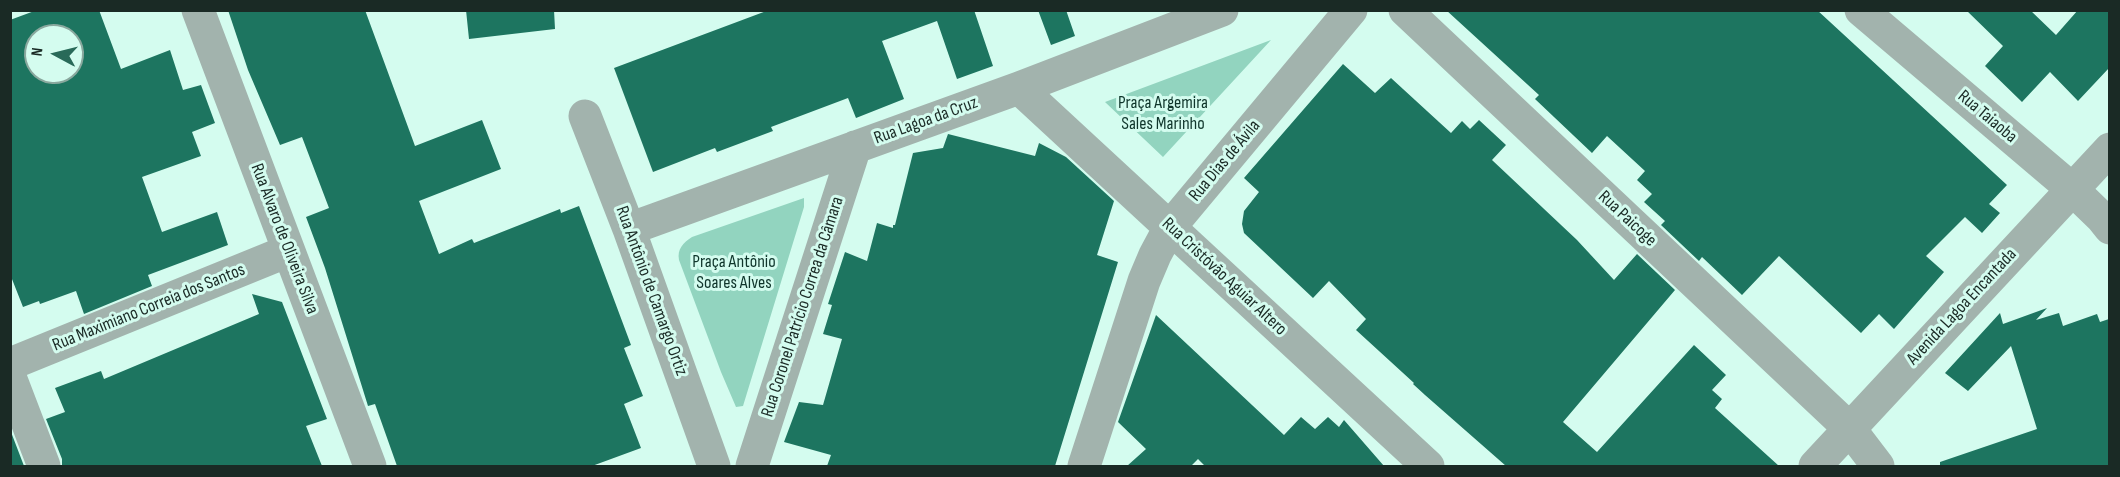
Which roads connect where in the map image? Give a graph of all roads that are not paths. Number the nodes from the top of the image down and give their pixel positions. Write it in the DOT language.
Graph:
graph roads {
  1 [pos="198,10"];
  2 [pos="1222,10"];
  3 [pos="1351,10"];
  4 [pos="1405,10"];
  5 [pos="1861,10"];
  6 [pos="1018,88"];
  7 [pos="585,116"];
  8 [pos="855,147"];
  9 [pos="2109,149"];
  10 [pos="2072,189"];
  11 [pos="1170,227"];
  12 [pos="2109,228"];
  13 [pos="629,229"];
  14 [pos="288,251"];
  15 [pos="10,364"];
  16 [pos="10,377"];
  17 [pos="1849,428"];
  18 [pos="44,466"];
  19 [pos="370,466"];
  20 [pos="714,466"];
  21 [pos="752,466"];
  22 [pos="1084,466"];
  23 [pos="1428,466"];
  24 [pos="1815,466"];
  25 [pos="1878,466"];
  1 -- 14 [label="street, Rua Alvaro de Oliveira Silva"];
  2 -- 6 [label="street, Rua Lagoa da Cruz"];
  3 -- 11 [label="street, Rua Dias de Ávila"];
  4 -- 17 [label="street, Rua Paicoge"];
  5 -- 10 [label="street, Rua Taiaoba"];
  6 -- 8 [label="street, Rua Lagoa da Cruz"];
  6 -- 11 [label="street, Rua Cristóvão Aguiar Altero"];
  7 -- 13 [label="street, Rua Antônio de Camargo Ortiz"];
  8 -- 13 [label="street, Rua Lagoa da Cruz"];
  8 -- 21 [label="street, Rua Coronel Patrício Correa da Câmara"];
  9 -- 10 [label="street, Avenida Lagoa Encantada"];
  10 -- 12 [label="street, Rua Taiaoba"];
  10 -- 17 [label="street, Avenida Lagoa Encantada"];
  11 -- 22 [label="street, Rua Dias de Ávila"];
  11 -- 23 [label="street, Rua Cristóvão Aguiar Altero"];
  13 -- 20 [label="street, Rua Antônio de Camargo Ortiz"];
  14 -- 15 [label="street, Rua Maximiano Correia dos Santos"];
  14 -- 19 [label="street, Rua Alvaro de Oliveira Silva"];
  16 -- 18 [label="street"];
  17 -- 24 [label="street, Avenida Lagoa Encantada"];
  17 -- 25 [label="street, Rua Paicoge"];
}
